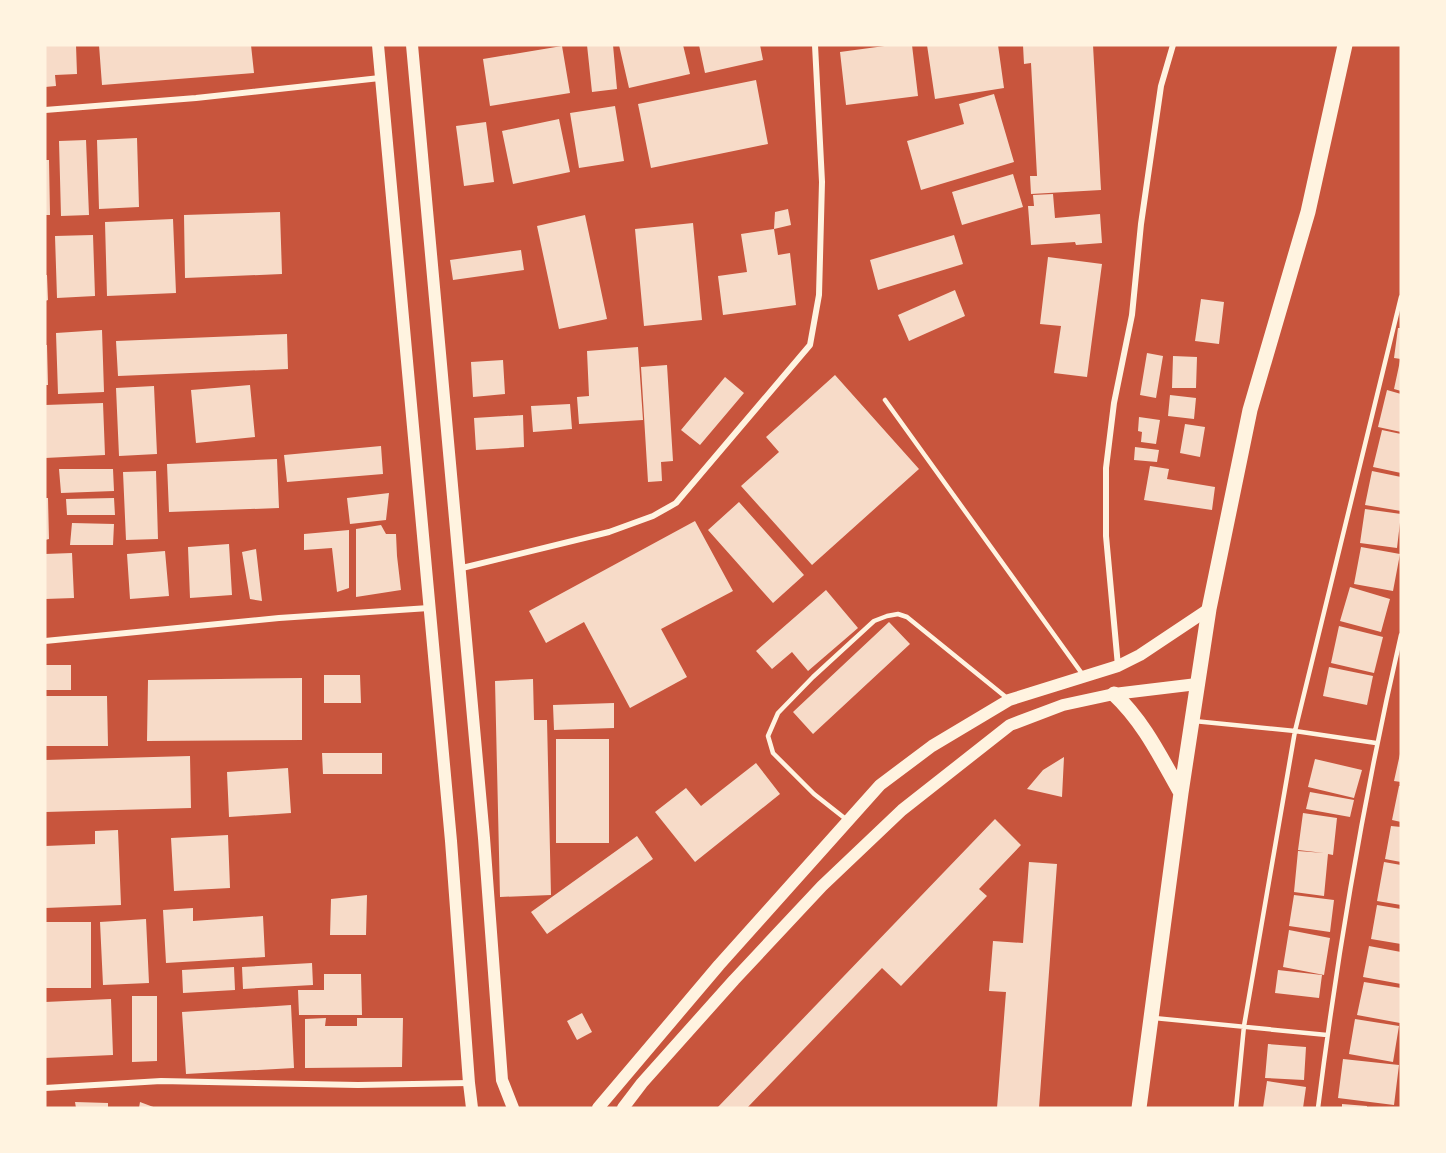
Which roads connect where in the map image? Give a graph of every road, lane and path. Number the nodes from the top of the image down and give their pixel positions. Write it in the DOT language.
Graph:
graph roads {
  1 [pos="378,45"];
  2 [pos="412,45"];
  3 [pos="815,45"];
  4 [pos="1173,45"];
  5 [pos="1345,45"];
  6 [pos="380,78"];
  7 [pos="45,110"];
  8 [pos="1401,297"];
  9 [pos="885,399"];
  10 [pos="458,569"];
  11 [pos="429,608"];
  12 [pos="1209,609"];
  13 [pos="1401,635"];
  14 [pos="45,641"];
  15 [pos="1118,666"];
  16 [pos="1084,677"];
  17 [pos="1197,684"];
  18 [pos="1114,694"];
  19 [pos="1009,700"];
  20 [pos="1192,721"];
  21 [pos="1296,731"];
  22 [pos="1376,743"];
  23 [pos="1181,793"];
  24 [pos="847,820"];
  25 [pos="1151,1018"];
  26 [pos="1244,1026"];
  27 [pos="1327,1035"];
  28 [pos="469,1083"];
  29 [pos="45,1088"];
  30 [pos="472,1108"];
  31 [pos="513,1108"];
  32 [pos="598,1108"];
  33 [pos="622,1108"];
  34 [pos="1139,1108"];
  35 [pos="1236,1108"];
  36 [pos="1318,1108"];
  1 -- 6 [label="main road"];
  2 -- 10 [label="main road"];
  3 -- 10 [label="street"];
  4 -- 15 [label="street"];
  5 -- 12 [label="main road"];
  6 -- 7 [label="street"];
  6 -- 11 [label="main road"];
  8 -- 21 [label="lane"];
  9 -- 16 [label="lane"];
  10 -- 31 [label="main road"];
  11 -- 14 [label="street"];
  11 -- 28 [label="main road"];
  12 -- 15 [label="main road"];
  12 -- 17 [label="main road"];
  13 -- 22 [label="lane"];
  15 -- 16 [label="main road"];
  16 -- 19 [label="main road"];
  17 -- 18 [label="main road"];
  17 -- 20 [label="main road"];
  18 -- 23 [label="main road"];
  18 -- 33 [label="main road"];
  19 -- 24 [label="main road"];
  19 -- 24 [label="lane"];
  20 -- 21 [label="lane"];
  20 -- 23 [label="main road"];
  21 -- 22 [label="lane"];
  21 -- 26 [label="lane"];
  22 -- 27 [label="lane"];
  23 -- 25 [label="main road"];
  24 -- 32 [label="main road"];
  25 -- 26 [label="lane"];
  25 -- 34 [label="main road"];
  26 -- 27 [label="lane"];
  26 -- 35 [label="lane"];
  27 -- 36 [label="lane"];
  28 -- 29 [label="street"];
  28 -- 30 [label="main road"];
}
